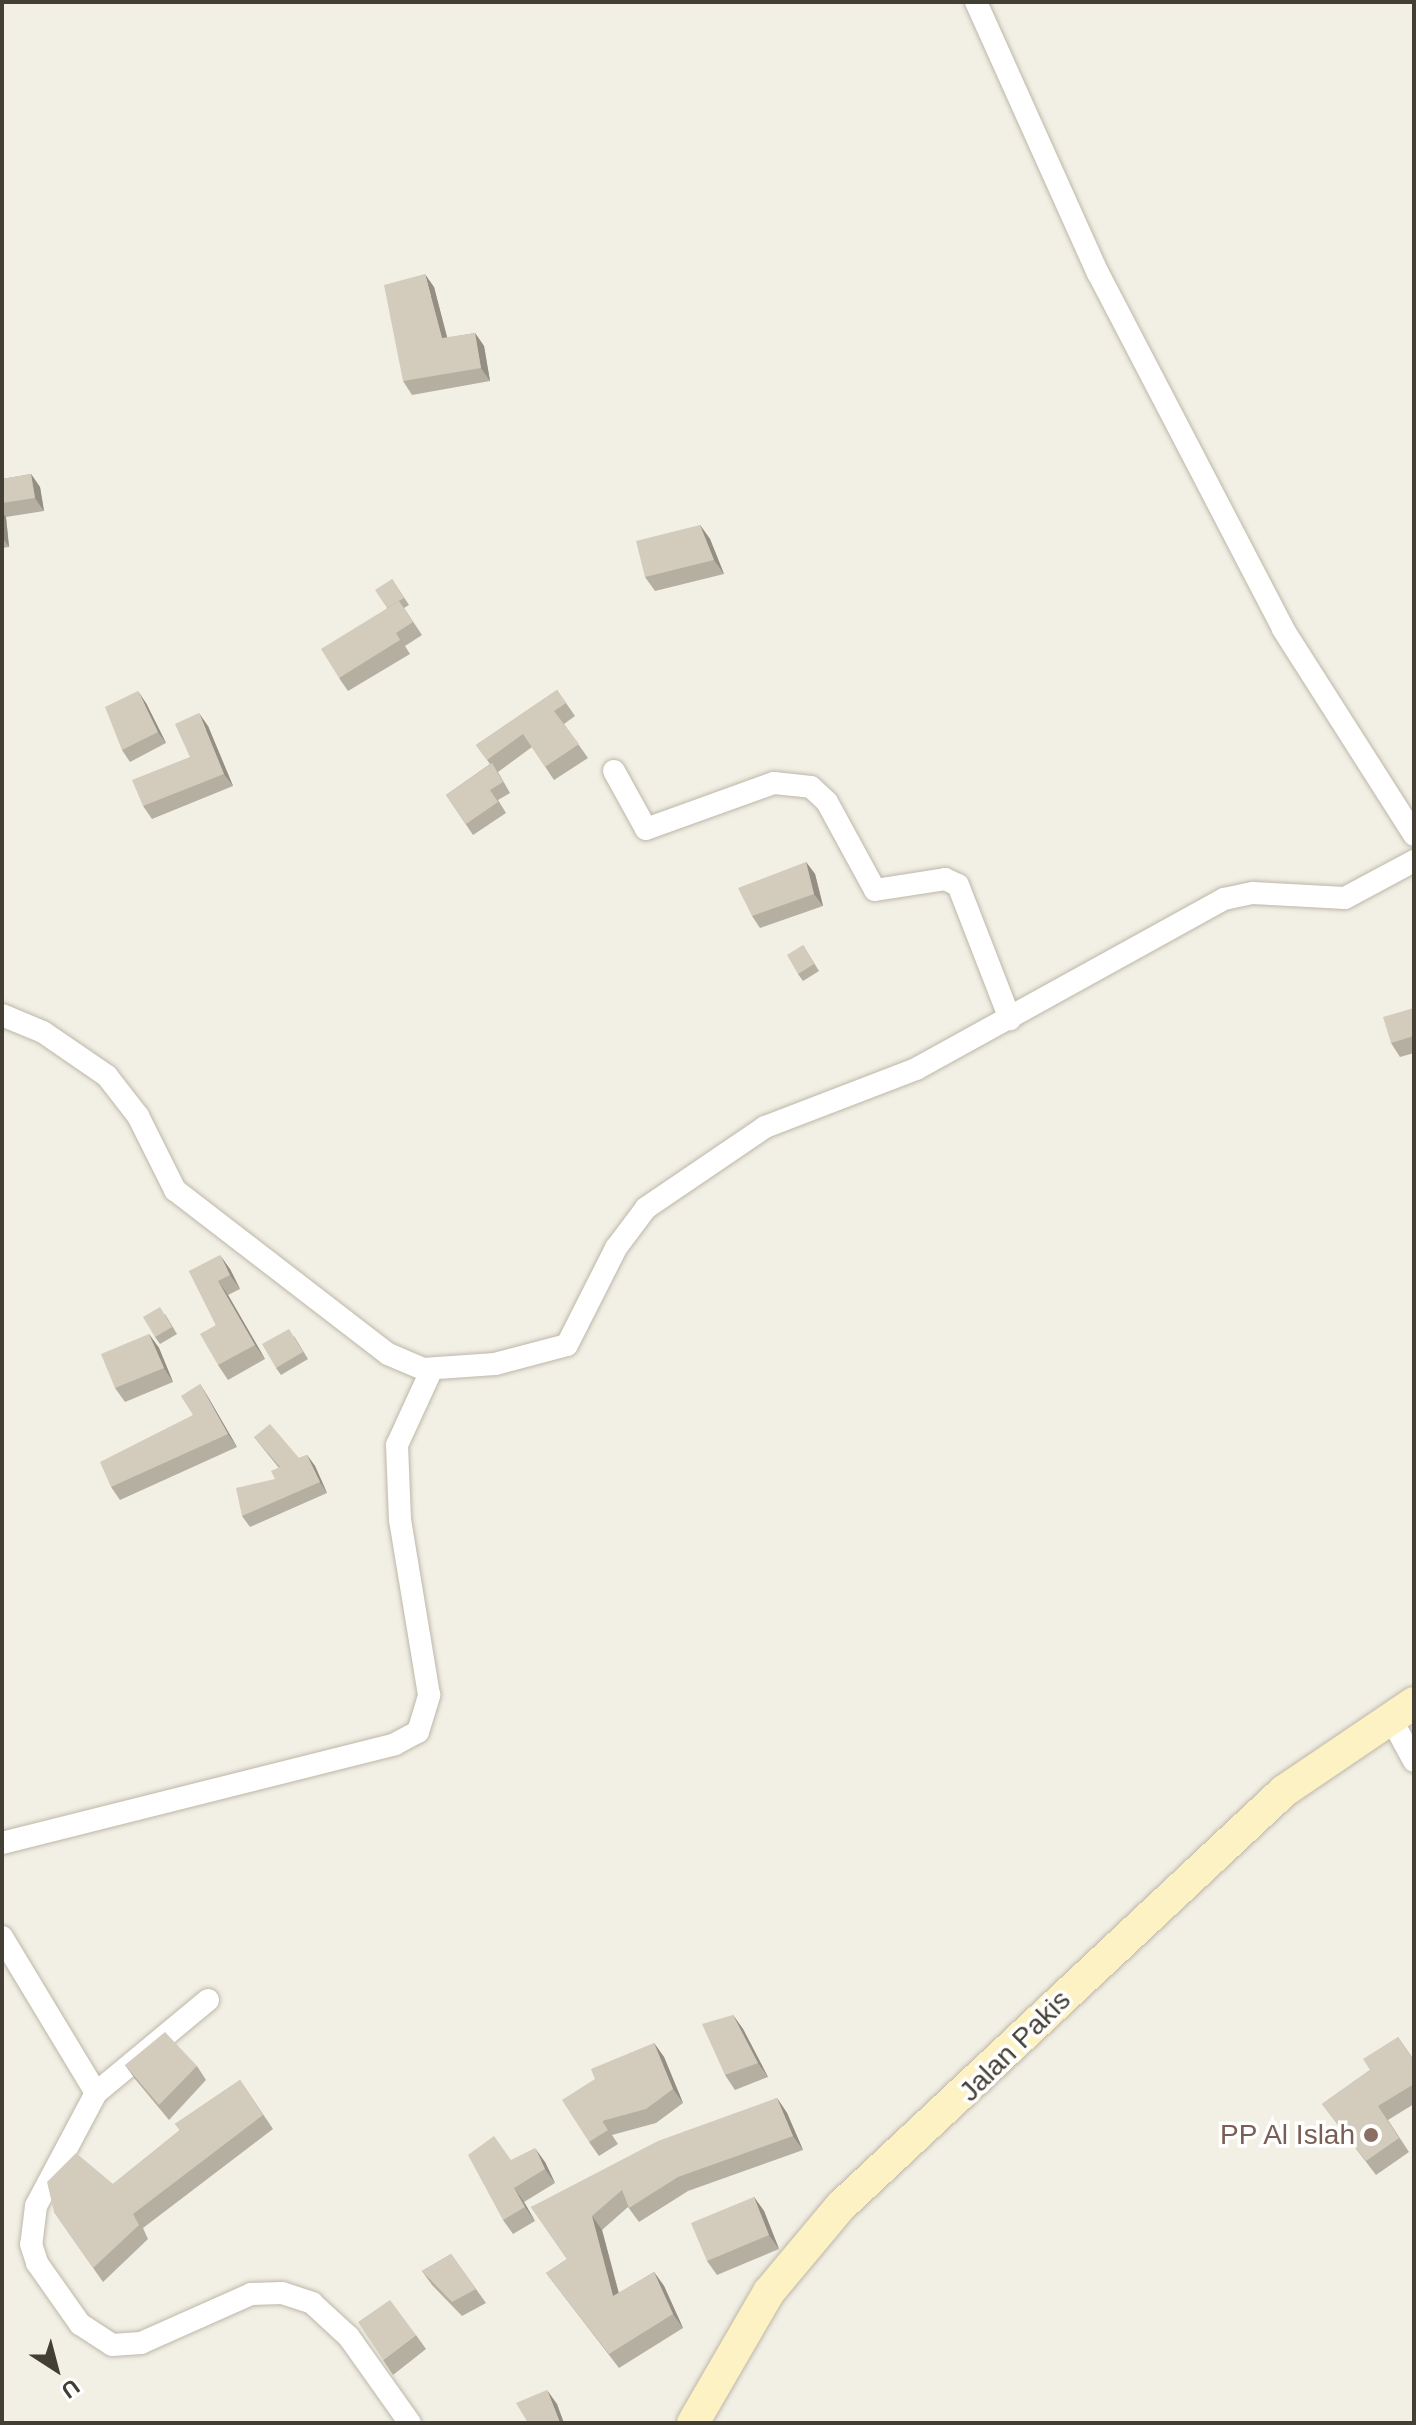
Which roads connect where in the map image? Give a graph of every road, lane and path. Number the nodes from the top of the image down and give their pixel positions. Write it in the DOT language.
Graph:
graph roads {
  1 [pos="976,2"];
  2 [pos="614,771"];
  3 [pos="1414,835"];
  4 [pos="1414,861"];
  5 [pos="2,1015"];
  6 [pos="1010,1019"];
  7 [pos="432,1369"];
  8 [pos="1402,1709"];
  9 [pos="1414,1761"];
  10 [pos="2,1843"];
  11 [pos="2,1937"];
  12 [pos="208,2000"];
  13 [pos="96,2093"];
  14 [pos="410,2423"];
  15 [pos="693,2423"];
  1 -- 3 [label="street"];
  2 -- 6 [label="street"];
  4 -- 6 [label="street"];
  5 -- 7 [label="street"];
  6 -- 7 [label="street"];
  7 -- 10 [label="street"];
  8 -- 9 [label="street"];
  8 -- 15 [label="street, Jalan Pakis"];
  11 -- 13 [label="street"];
  12 -- 13 [label="street"];
  13 -- 14 [label="street"];
}
